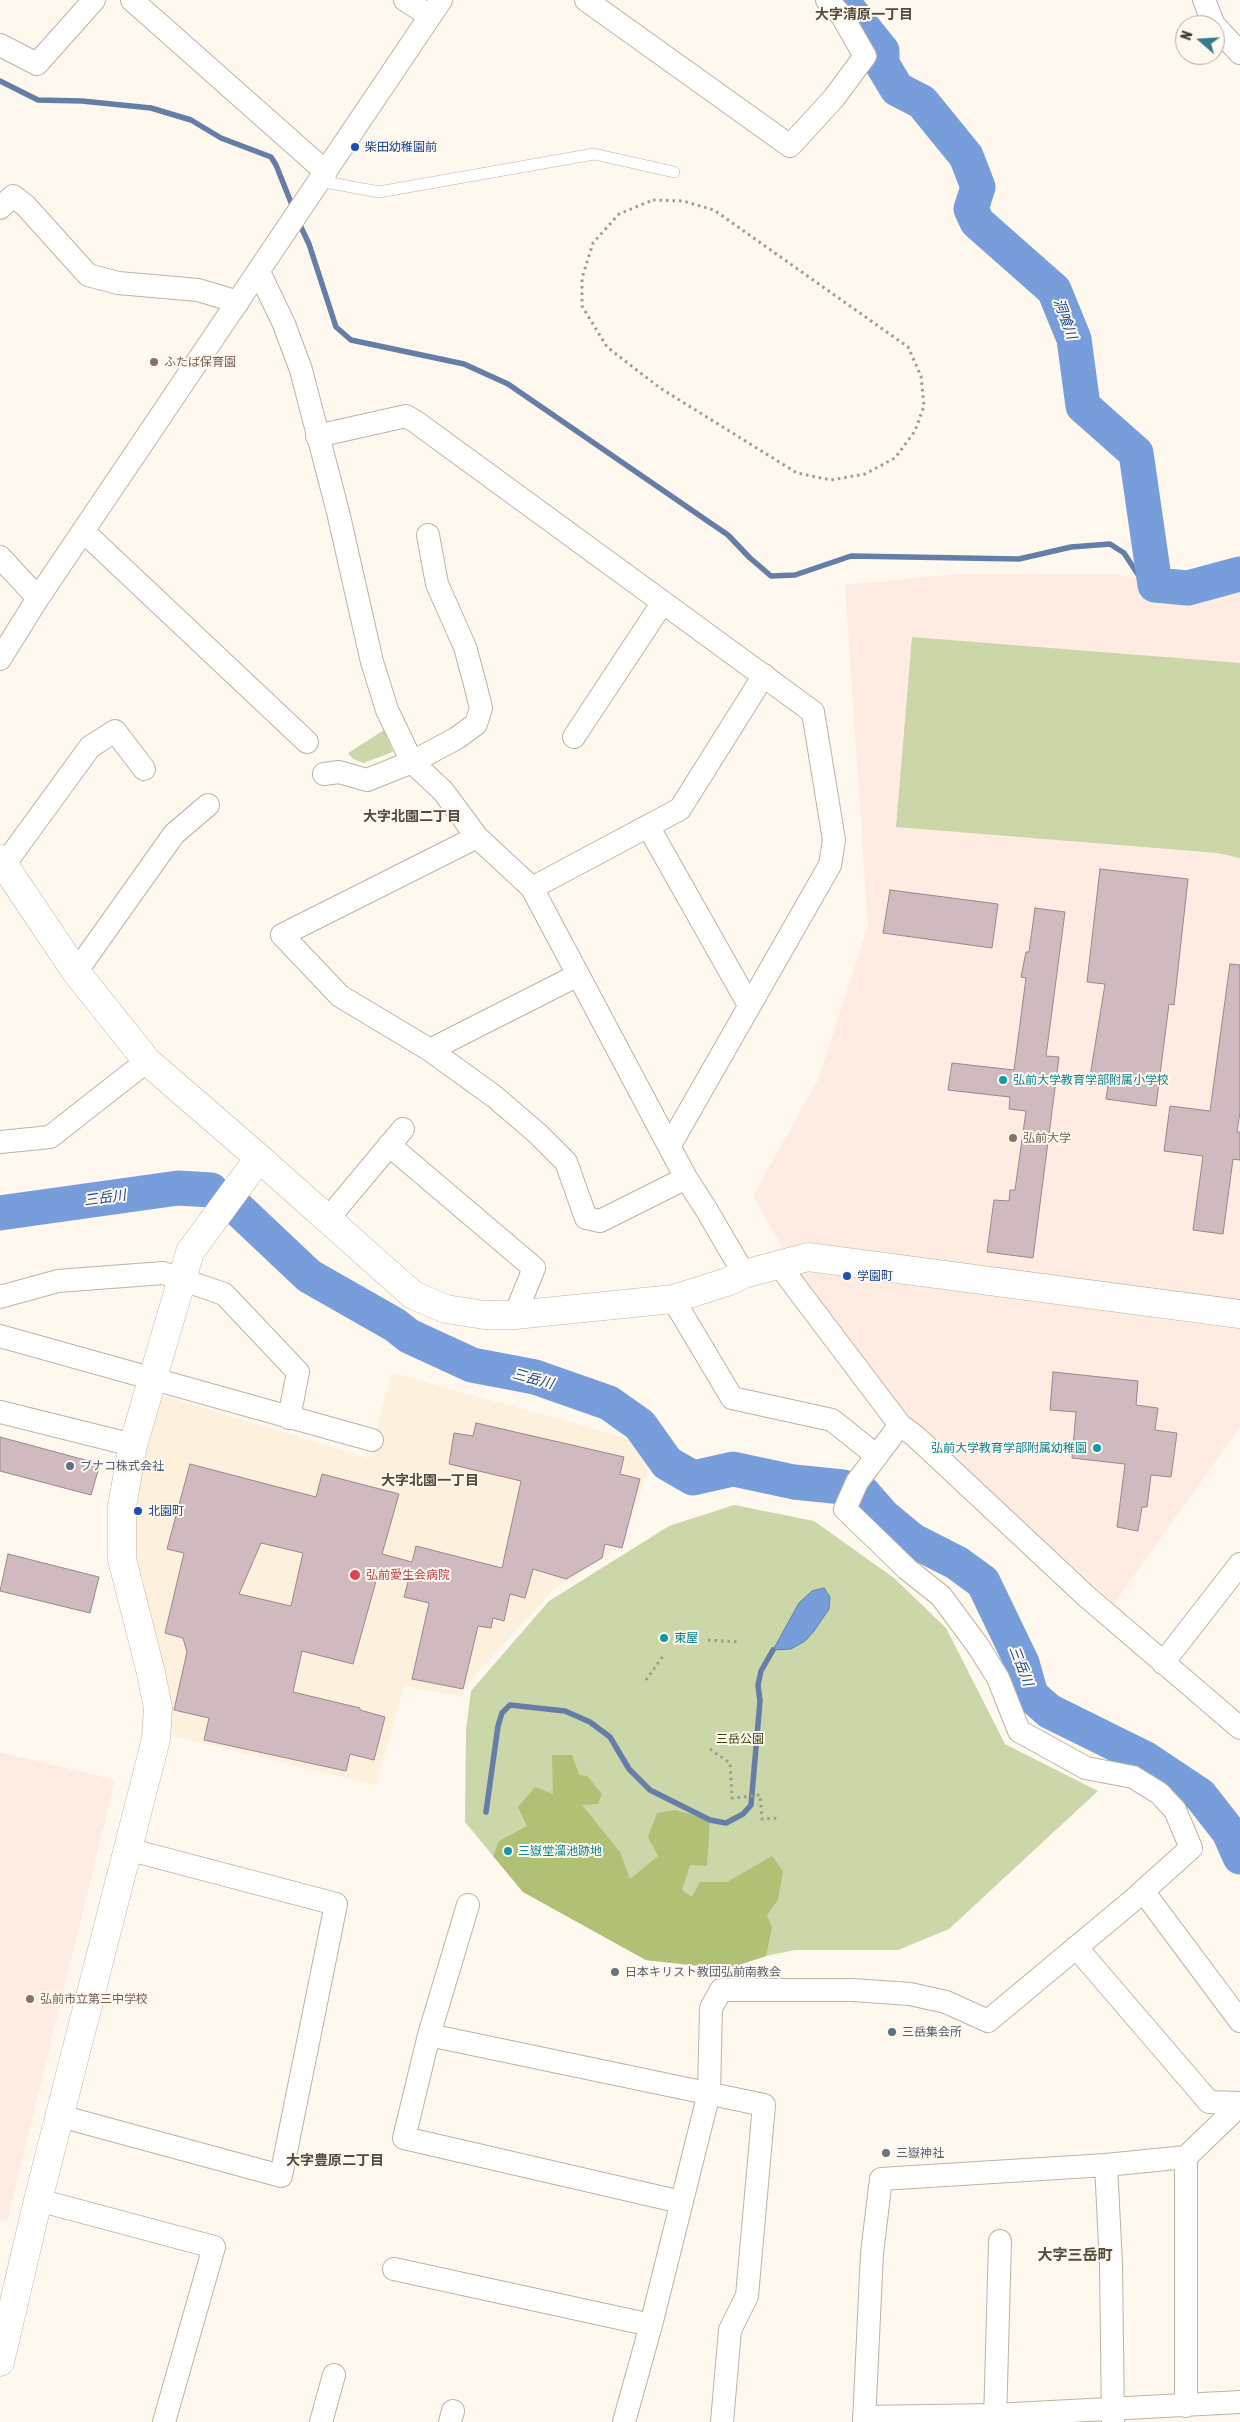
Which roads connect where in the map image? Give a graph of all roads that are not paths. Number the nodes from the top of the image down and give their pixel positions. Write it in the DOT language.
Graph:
graph roads {
  1 [pos="94,0"];
  2 [pos="132,0"];
  3 [pos="405,0"];
  4 [pos="586,0"];
  5 [pos="826,0"];
  6 [pos="1204,0"];
  7 [pos="436,8"];
  8 [pos="1210,15"];
  9 [pos="1225,37"];
  10 [pos="0,45"];
  11 [pos="1240,53"];
  12 [pos="674,172"];
  13 [pos="323,176"];
  14 [pos="4,197"];
  15 [pos="259,272"];
  16 [pos="238,302"];
  17 [pos="317,436"];
  18 [pos="83,531"];
  19 [pos="428,535"];
  20 [pos="0,557"];
  21 [pos="38,598"];
  22 [pos="663,602"];
  23 [pos="0,659"];
  24 [pos="764,675"];
  25 [pos="574,737"];
  26 [pos="307,742"];
  27 [pos="412,762"];
  28 [pos="144,769"];
  29 [pos="324,774"];
  30 [pos="208,804"];
  31 [pos="648,826"];
  32 [pos="477,838"];
  33 [pos="2,862"];
  34 [pos="532,888"];
  35 [pos="76,972"];
  36 [pos="578,975"];
  37 [pos="749,1005"];
  38 [pos="430,1050"];
  39 [pos="147,1061"];
  40 [pos="0,1142"];
  41 [pos="670,1145"];
  42 [pos="260,1158"];
  43 [pos="686,1178"];
  44 [pos="327,1220"];
  45 [pos="779,1265"];
  46 [pos="744,1274"];
  47 [pos="180,1280"];
  48 [pos="0,1297"];
  49 [pos="673,1299"];
  50 [pos="1240,1314"];
  51 [pos="515,1315"];
  52 [pos="0,1336"];
  53 [pos="153,1378"];
  54 [pos="0,1412"];
  55 [pos="289,1418"];
  56 [pos="900,1425"];
  57 [pos="372,1440"];
  58 [pos="133,1445"];
  59 [pos="877,1456"];
  60 [pos="1240,1564"];
  61 [pos="1163,1663"];
  62 [pos="1240,1728"];
  63 [pos="128,1849"];
  64 [pos="1144,1891"];
  65 [pos="468,1904"];
  66 [pos="1076,1947"];
  67 [pos="1240,2022"];
  68 [pos="429,2035"];
  69 [pos="708,2093"];
  70 [pos="1240,2104"];
  71 [pos="60,2116"];
  72 [pos="1186,2157"];
  73 [pos="1106,2165"];
  74 [pos="38,2200"];
  75 [pos="681,2202"];
  76 [pos="1000,2242"];
  77 [pos="394,2269"];
  78 [pos="651,2325"];
  79 [pos="0,2362"];
  80 [pos="334,2375"];
  81 [pos="1240,2402"];
  82 [pos="1186,2406"];
  83 [pos="1113,2416"];
  84 [pos="995,2419"];
  85 [pos="864,2420"];
  86 [pos="164,2422"];
  87 [pos="321,2422"];
  88 [pos="624,2422"];
  89 [pos="722,2422"];
  1 -- 10 [label="street"];
  2 -- 13 [label="street"];
  3 -- 7 [label="street"];
  4 -- 5 [label="street"];
  6 -- 8 [label="street"];
  7 -- 13 [label="street"];
  9 -- 11 [label="street"];
  12 -- 13 [label="lane"];
  13 -- 15 [label="street"];
  14 -- 16 [label="street"];
  15 -- 16 [label="street"];
  15 -- 17 [label="street"];
  16 -- 18 [label="street"];
  17 -- 22 [label="street"];
  17 -- 27 [label="street"];
  18 -- 21 [label="street"];
  18 -- 26 [label="street"];
  19 -- 27 [label="street"];
  20 -- 21 [label="street"];
  21 -- 23 [label="street"];
  22 -- 24 [label="street"];
  22 -- 25 [label="street"];
  24 -- 31 [label="street"];
  24 -- 37 [label="street"];
  27 -- 29 [label="street"];
  27 -- 32 [label="street"];
  28 -- 33 [label="street"];
  30 -- 35 [label="street"];
  31 -- 34 [label="street"];
  31 -- 37 [label="street"];
  32 -- 34 [label="street"];
  32 -- 38 [label="street"];
  33 -- 35 [label="street"];
  34 -- 36 [label="street"];
  35 -- 39 [label="street"];
  36 -- 38 [label="street"];
  36 -- 41 [label="street"];
  37 -- 41 [label="street"];
  38 -- 43 [label="street"];
  39 -- 40 [label="street"];
  39 -- 42 [label="street"];
  41 -- 43 [label="street"];
  42 -- 44 [label="street"];
  42 -- 47 [label="street"];
  43 -- 46 [label="street"];
  44 -- 51 [label="street"];
  44 -- 51 [label="street"];
  45 -- 46 [label="street"];
  45 -- 50 [label="street"];
  45 -- 56 [label="street"];
  46 -- 49 [label="street"];
  47 -- 48 [label="street"];
  47 -- 53 [label="street"];
  47 -- 55 [label="street"];
  49 -- 51 [label="street"];
  49 -- 59 [label="street"];
  52 -- 53 [label="street"];
  53 -- 55 [label="street"];
  53 -- 58 [label="street"];
  54 -- 58 [label="street"];
  55 -- 57 [label="street"];
  56 -- 59 [label="street"];
  56 -- 61 [label="street"];
  58 -- 63 [label="street"];
  59 -- 64 [label="street"];
  60 -- 61 [label="street"];
  61 -- 62 [label="street"];
  63 -- 71 [label="street"];
  63 -- 71 [label="street"];
  64 -- 66 [label="street"];
  64 -- 67 [label="street"];
  65 -- 68 [label="street"];
  66 -- 69 [label="street"];
  66 -- 70 [label="street"];
  68 -- 69 [label="street"];
  68 -- 75 [label="street"];
  69 -- 75 [label="street"];
  69 -- 89 [label="street"];
  70 -- 72 [label="street"];
  71 -- 74 [label="street"];
  72 -- 73 [label="street"];
  72 -- 82 [label="street"];
  73 -- 83 [label="street"];
  73 -- 85 [label="street"];
  74 -- 79 [label="street"];
  74 -- 86 [label="street"];
  75 -- 78 [label="street"];
  76 -- 84 [label="street"];
  77 -- 78 [label="street"];
  78 -- 88 [label="street"];
  80 -- 87 [label="street"];
  81 -- 82 [label="street"];
  82 -- 83 [label="street"];
  83 -- 84 [label="street"];
  84 -- 85 [label="street"];
}
